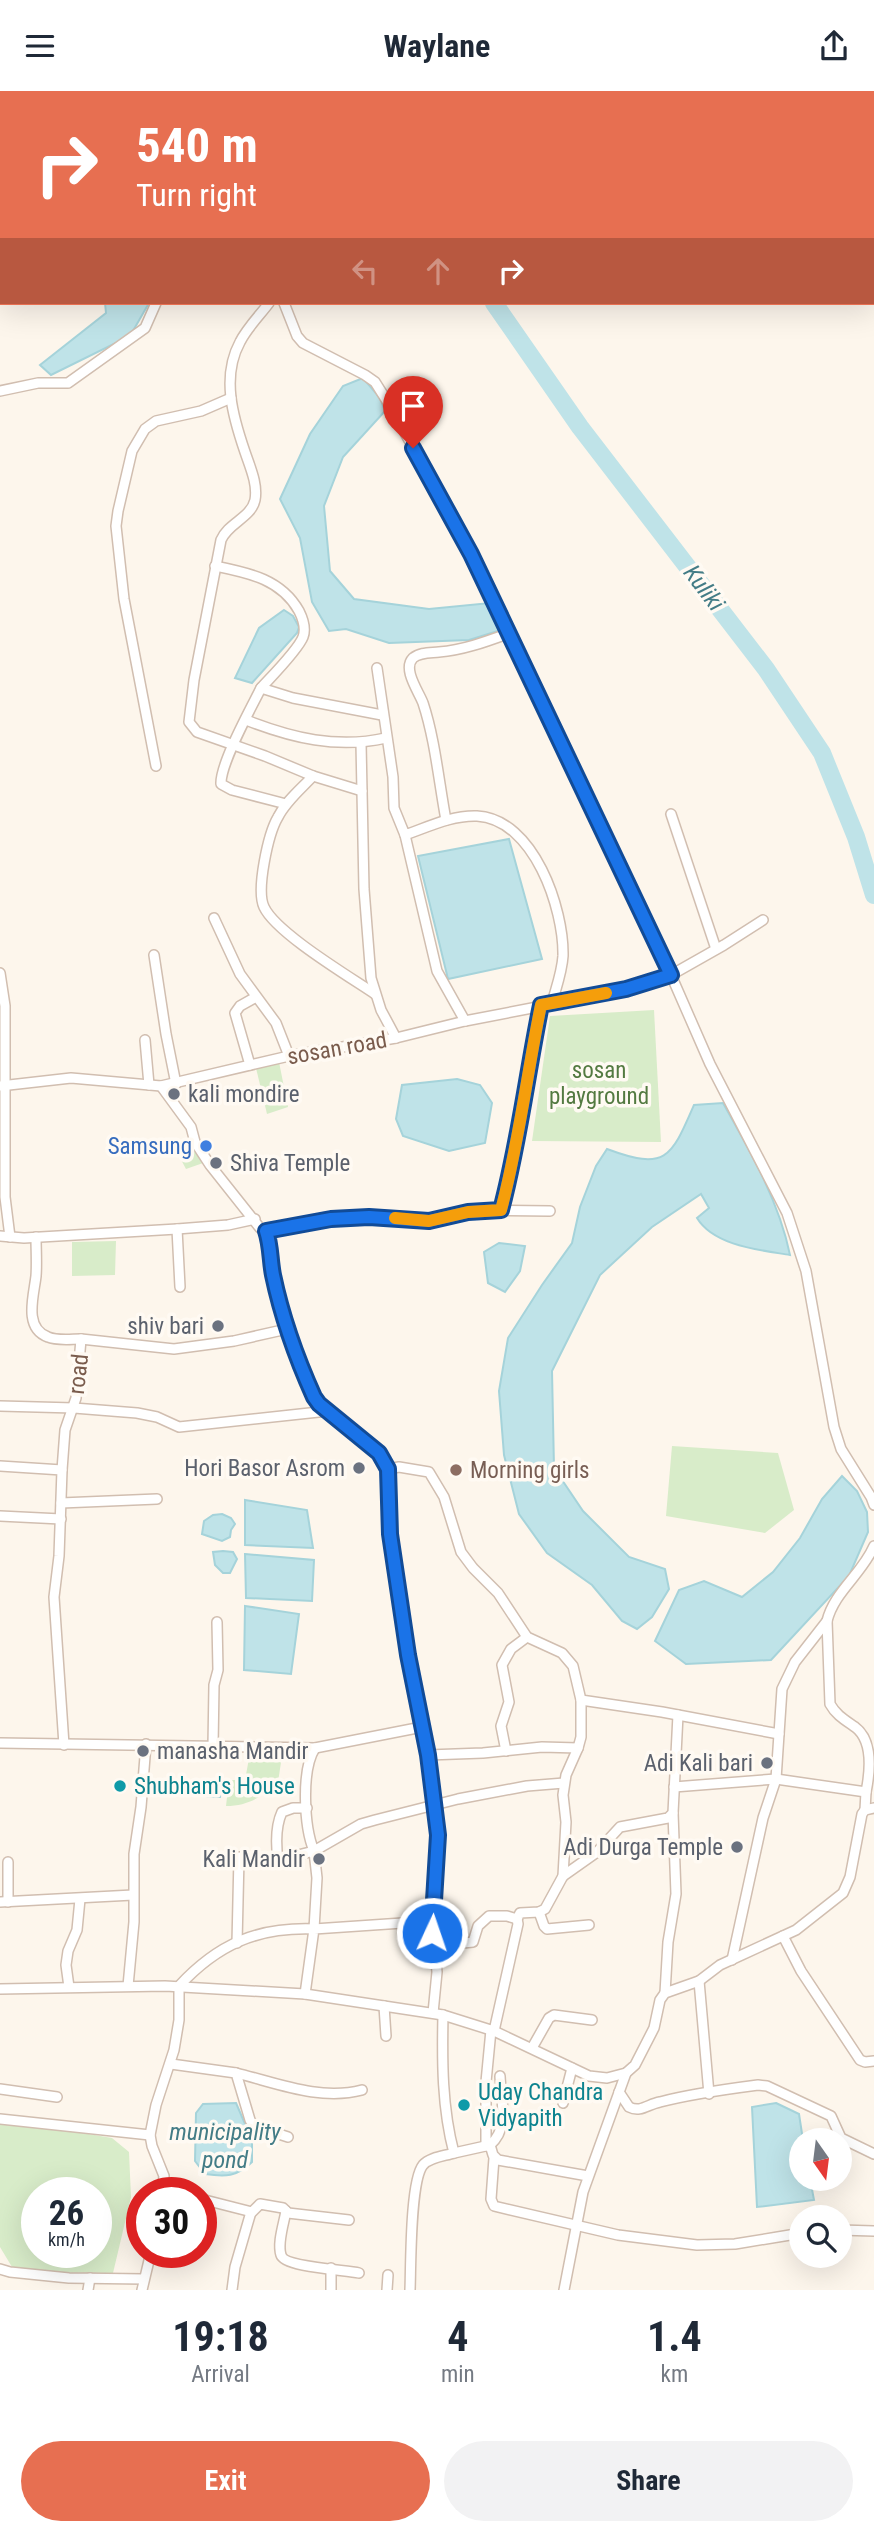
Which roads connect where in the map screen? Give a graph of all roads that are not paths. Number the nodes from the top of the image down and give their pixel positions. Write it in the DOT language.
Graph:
graph roads {
  1 [pos="155,305"];
  2 [pos="268,305"];
  3 [pos="285,305"];
  4 [pos="0,391"];
  5 [pos="231,398"];
  6 [pos="215,566"];
  7 [pos="507,634"];
  8 [pos="377,668"];
  9 [pos="261,688"];
  10 [pos="382,715"];
  11 [pos="246,720"];
  12 [pos="386,738"];
  13 [pos="361,743"];
  14 [pos="234,745"];
  15 [pos="156,766"];
  16 [pos="313,776"];
  17 [pos="362,791"];
  18 [pos="286,804"];
  19 [pos="671,814"];
  20 [pos="446,820"];
  21 [pos="405,835"];
  22 [pos="214,918"];
  23 [pos="763,920"];
  24 [pos="716,950"];
  25 [pos="155,955"];
  26 [pos="0,973"];
  27 [pos="671,975"];
  28 [pos="375,994"];
  29 [pos="256,997"];
  30 [pos="552,1003"];
  31 [pos="541,1005"];
  32 [pos="465,1021"];
  33 [pos="396,1038"];
  34 [pos="145,1040"];
  35 [pos="289,1056"];
  36 [pos="250,1065"];
  37 [pos="176,1084"];
  38 [pos="149,1085"];
  39 [pos="2,1086"];
  40 [pos="161,1086"];
  41 [pos="501,1210"];
  42 [pos="550,1211"];
  43 [pos="260,1226"];
  44 [pos="177,1230"];
  45 [pos="5,1237"];
  46 [pos="36,1237"];
  47 [pos="180,1287"];
  48 [pos="287,1329"];
  49 [pos="81,1339"];
  50 [pos="0,1406"];
  51 [pos="74,1408"];
  52 [pos="328,1411"];
  53 [pos="0,1466"];
  54 [pos="388,1469"];
  55 [pos="62,1470"];
  56 [pos="157,1499"];
  57 [pos="873,1501"];
  58 [pos="61,1503"];
  59 [pos="0,1516"];
  60 [pos="61,1519"];
  61 [pos="874,1546"];
  62 [pos="827,1621"];
  63 [pos="217,1622"];
  64 [pos="527,1637"];
  65 [pos="581,1700"];
  66 [pos="678,1715"];
  67 [pos="422,1727"];
  68 [pos="779,1734"];
  69 [pos="0,1743"];
  70 [pos="146,1744"];
  71 [pos="64,1745"];
  72 [pos="213,1746"];
  73 [pos="315,1748"];
  74 [pos="578,1748"];
  75 [pos="506,1751"];
  76 [pos="428,1755"];
  77 [pos="776,1779"];
  78 [pos="565,1783"];
  79 [pos="674,1787"];
  80 [pos="866,1792"];
  81 [pos="435,1805"];
  82 [pos="307,1808"];
  83 [pos="869,1809"];
  84 [pos="673,1813"];
  85 [pos="314,1851"];
  86 [pos="226,1857"];
  87 [pos="239,1857"];
  88 [pos="278,1860"];
  89 [pos="8,1862"];
  90 [pos="563,1875"];
  91 [pos="133,1895"];
  92 [pos="80,1899"];
  93 [pos="4,1902"];
  94 [pos="540,1912"];
  95 [pos="517,1919"];
  96 [pos="432,1921"];
  97 [pos="589,1925"];
  98 [pos="314,1929"];
  99 [pos="783,1936"];
  100 [pos="237,1943"];
  101 [pos="434,1946"];
  102 [pos="732,1960"];
  103 [pos="699,1980"];
  104 [pos="128,1986"];
  105 [pos="179,1986"];
  106 [pos="69,1987"];
  107 [pos="0,1989"];
  108 [pos="665,1993"];
  109 [pos="305,1994"];
  110 [pos="384,2006"];
  111 [pos="438,2014"];
  112 [pos="592,2020"];
  113 [pos="492,2030"];
  114 [pos="386,2036"];
  115 [pos="532,2048"];
  116 [pos="874,2061"];
  117 [pos="171,2064"];
  118 [pos="572,2068"];
  119 [pos="236,2073"];
  120 [pos="626,2073"];
  121 [pos="500,2076"];
  122 [pos="0,2089"];
  123 [pos="362,2090"];
  124 [pos="619,2092"];
  125 [pos="709,2094"];
  126 [pos="57,2097"];
  127 [pos="563,2103"];
  128 [pos="0,2119"];
  129 [pos="150,2135"];
  130 [pos="288,2137"];
  131 [pos="488,2146"];
  132 [pos="454,2153"];
  133 [pos="874,2154"];
  134 [pos="495,2158"];
  135 [pos="588,2176"];
  136 [pos="161,2177"];
  137 [pos="217,2203"];
  138 [pos="251,2211"];
  139 [pos="286,2211"];
  140 [pos="349,2220"];
  141 [pos="575,2224"];
  142 [pos="852,2230"];
  143 [pos="874,2231"];
  144 [pos="789,2235"];
  145 [pos="147,2268"];
  146 [pos="331,2268"];
  147 [pos="0,2269"];
  148 [pos="359,2273"];
  149 [pos="388,2275"];
  150 [pos="90,2279"];
  151 [pos="144,2279"];
  152 [pos="88,2290"];
  153 [pos="142,2290"];
  154 [pos="232,2290"];
  155 [pos="331,2290"];
  156 [pos="387,2290"];
  157 [pos="410,2290"];
  158 [pos="564,2290"];
  1 -- 4 [label="street"];
  2 -- 5 [label="street"];
  3 -- 7 [label="street"];
  5 -- 6 [label="street"];
  5 -- 15 [label="street"];
  6 -- 9 [label="street"];
  6 -- 14 [label="street"];
  7 -- 20 [label="street"];
  7 -- 27 [label="street"];
  8 -- 10 [label="street"];
  9 -- 10 [label="street"];
  9 -- 11 [label="street"];
  10 -- 12 [label="street"];
  11 -- 13 [label="street"];
  11 -- 14 [label="street"];
  12 -- 13 [label="street"];
  12 -- 21 [label="street"];
  13 -- 17 [label="street"];
  14 -- 16 [label="street"];
  14 -- 18 [label="street"];
  16 -- 17 [label="street"];
  16 -- 18 [label="street"];
  17 -- 28 [label="street"];
  18 -- 28 [label="street"];
  19 -- 24 [label="street"];
  20 -- 21 [label="street"];
  20 -- 30 [label="street"];
  21 -- 32 [label="street"];
  22 -- 29 [label="street"];
  23 -- 24 [label="street, sosan road"];
  24 -- 27 [label="street, sosan road"];
  25 -- 37 [label="street"];
  26 -- 39 [label="street"];
  27 -- 30 [label="street, sosan road"];
  27 -- 57 [label="street"];
  28 -- 33 [label="street"];
  29 -- 35 [label="street"];
  29 -- 36 [label="street"];
  30 -- 31 [label="street, sosan road"];
  31 -- 32 [label="street, sosan road"];
  31 -- 41 [label="street"];
  32 -- 33 [label="street, sosan road"];
  33 -- 35 [label="street, sosan road"];
  34 -- 38 [label="street"];
  35 -- 36 [label="street, sosan road"];
  36 -- 37 [label="street, sosan road"];
  37 -- 40 [label="street, sosan road"];
  38 -- 39 [label="street, sosan road"];
  38 -- 40 [label="street, sosan road"];
  39 -- 45 [label="street"];
  40 -- 43 [label="street"];
  41 -- 42 [label="street"];
  41 -- 43 [label="street"];
  43 -- 44 [label="street"];
  43 -- 48 [label="street"];
  44 -- 46 [label="street"];
  44 -- 47 [label="street"];
  45 -- 46 [label="street"];
  46 -- 49 [label="street"];
  48 -- 49 [label="street, road"];
  48 -- 52 [label="street"];
  49 -- 51 [label="street, road"];
  50 -- 51 [label="street, road"];
  51 -- 52 [label="street, road"];
  51 -- 55 [label="street, road"];
  52 -- 54 [label="street"];
  53 -- 55 [label="street"];
  54 -- 64 [label="street"];
  54 -- 67 [label="street"];
  55 -- 58 [label="street, road"];
  56 -- 58 [label="street"];
  58 -- 60 [label="street, road"];
  59 -- 60 [label="street"];
  60 -- 71 [label="street, road"];
  61 -- 62 [label="street"];
  62 -- 68 [label="street"];
  62 -- 80 [label="street"];
  63 -- 72 [label="street"];
  64 -- 65 [label="street"];
  64 -- 75 [label="street"];
  65 -- 66 [label="street"];
  65 -- 74 [label="street"];
  66 -- 68 [label="street"];
  66 -- 79 [label="street"];
  67 -- 73 [label="street"];
  67 -- 76 [label="street"];
  68 -- 77 [label="street"];
  69 -- 71 [label="street"];
  70 -- 71 [label="street"];
  70 -- 72 [label="street"];
  70 -- 91 [label="street"];
  72 -- 73 [label="street"];
  73 -- 82 [label="street"];
  74 -- 75 [label="street"];
  74 -- 78 [label="street"];
  75 -- 76 [label="street"];
  76 -- 81 [label="street"];
  77 -- 79 [label="street"];
  77 -- 80 [label="street"];
  77 -- 102 [label="street"];
  78 -- 81 [label="street"];
  78 -- 90 [label="street"];
  79 -- 84 [label="street"];
  80 -- 83 [label="street"];
  81 -- 85 [label="street"];
  81 -- 96 [label="street"];
  82 -- 85 [label="street"];
  82 -- 88 [label="street"];
  83 -- 99 [label="street"];
  84 -- 90 [label="street"];
  84 -- 108 [label="street"];
  85 -- 88 [label="street"];
  85 -- 98 [label="street"];
  86 -- 87 [label="street"];
  87 -- 88 [label="street"];
  87 -- 100 [label="street"];
  89 -- 93 [label="street"];
  90 -- 94 [label="street"];
  91 -- 92 [label="street"];
  91 -- 104 [label="street"];
  92 -- 93 [label="street"];
  92 -- 106 [label="street"];
  94 -- 95 [label="street"];
  94 -- 97 [label="street"];
  95 -- 101 [label="street"];
  95 -- 113 [label="street"];
  96 -- 98 [label="street"];
  96 -- 101 [label="street"];
  98 -- 100 [label="street"];
  98 -- 109 [label="street"];
  99 -- 102 [label="street"];
  99 -- 116 [label="street"];
  100 -- 105 [label="street"];
  101 -- 111 [label="street"];
  102 -- 103 [label="street"];
  103 -- 108 [label="street"];
  103 -- 125 [label="street"];
  104 -- 105 [label="street"];
  104 -- 106 [label="street"];
  105 -- 109 [label="street"];
  105 -- 117 [label="street"];
  106 -- 107 [label="street"];
  108 -- 120 [label="street"];
  109 -- 110 [label="street"];
  110 -- 111 [label="street"];
  110 -- 114 [label="street"];
  111 -- 113 [label="street"];
  111 -- 132 [label="street"];
  112 -- 115 [label="street"];
  113 -- 115 [label="street"];
  113 -- 131 [label="street"];
  115 -- 118 [label="street"];
  117 -- 119 [label="street"];
  117 -- 129 [label="street"];
  118 -- 120 [label="street"];
  118 -- 127 [label="street"];
  119 -- 123 [label="street"];
  119 -- 130 [label="street"];
  120 -- 124 [label="street"];
  121 -- 131 [label="street"];
  122 -- 126 [label="street"];
  124 -- 125 [label="street"];
  124 -- 135 [label="street"];
  125 -- 133 [label="street"];
  128 -- 129 [label="street"];
  129 -- 136 [label="street"];
  131 -- 132 [label="street"];
  131 -- 134 [label="street"];
  132 -- 157 [label="street"];
  134 -- 135 [label="street"];
  134 -- 141 [label="street"];
  135 -- 141 [label="street"];
  137 -- 138 [label="street"];
  138 -- 139 [label="street"];
  138 -- 154 [label="street"];
  139 -- 140 [label="street"];
  139 -- 146 [label="street"];
  141 -- 144 [label="street"];
  141 -- 158 [label="street"];
  142 -- 143 [label="street"];
  145 -- 151 [label="street"];
  146 -- 148 [label="street"];
  146 -- 155 [label="street"];
  147 -- 150 [label="street"];
  149 -- 156 [label="street"];
  150 -- 151 [label="street"];
  150 -- 152 [label="street"];
  151 -- 153 [label="street"];
}
